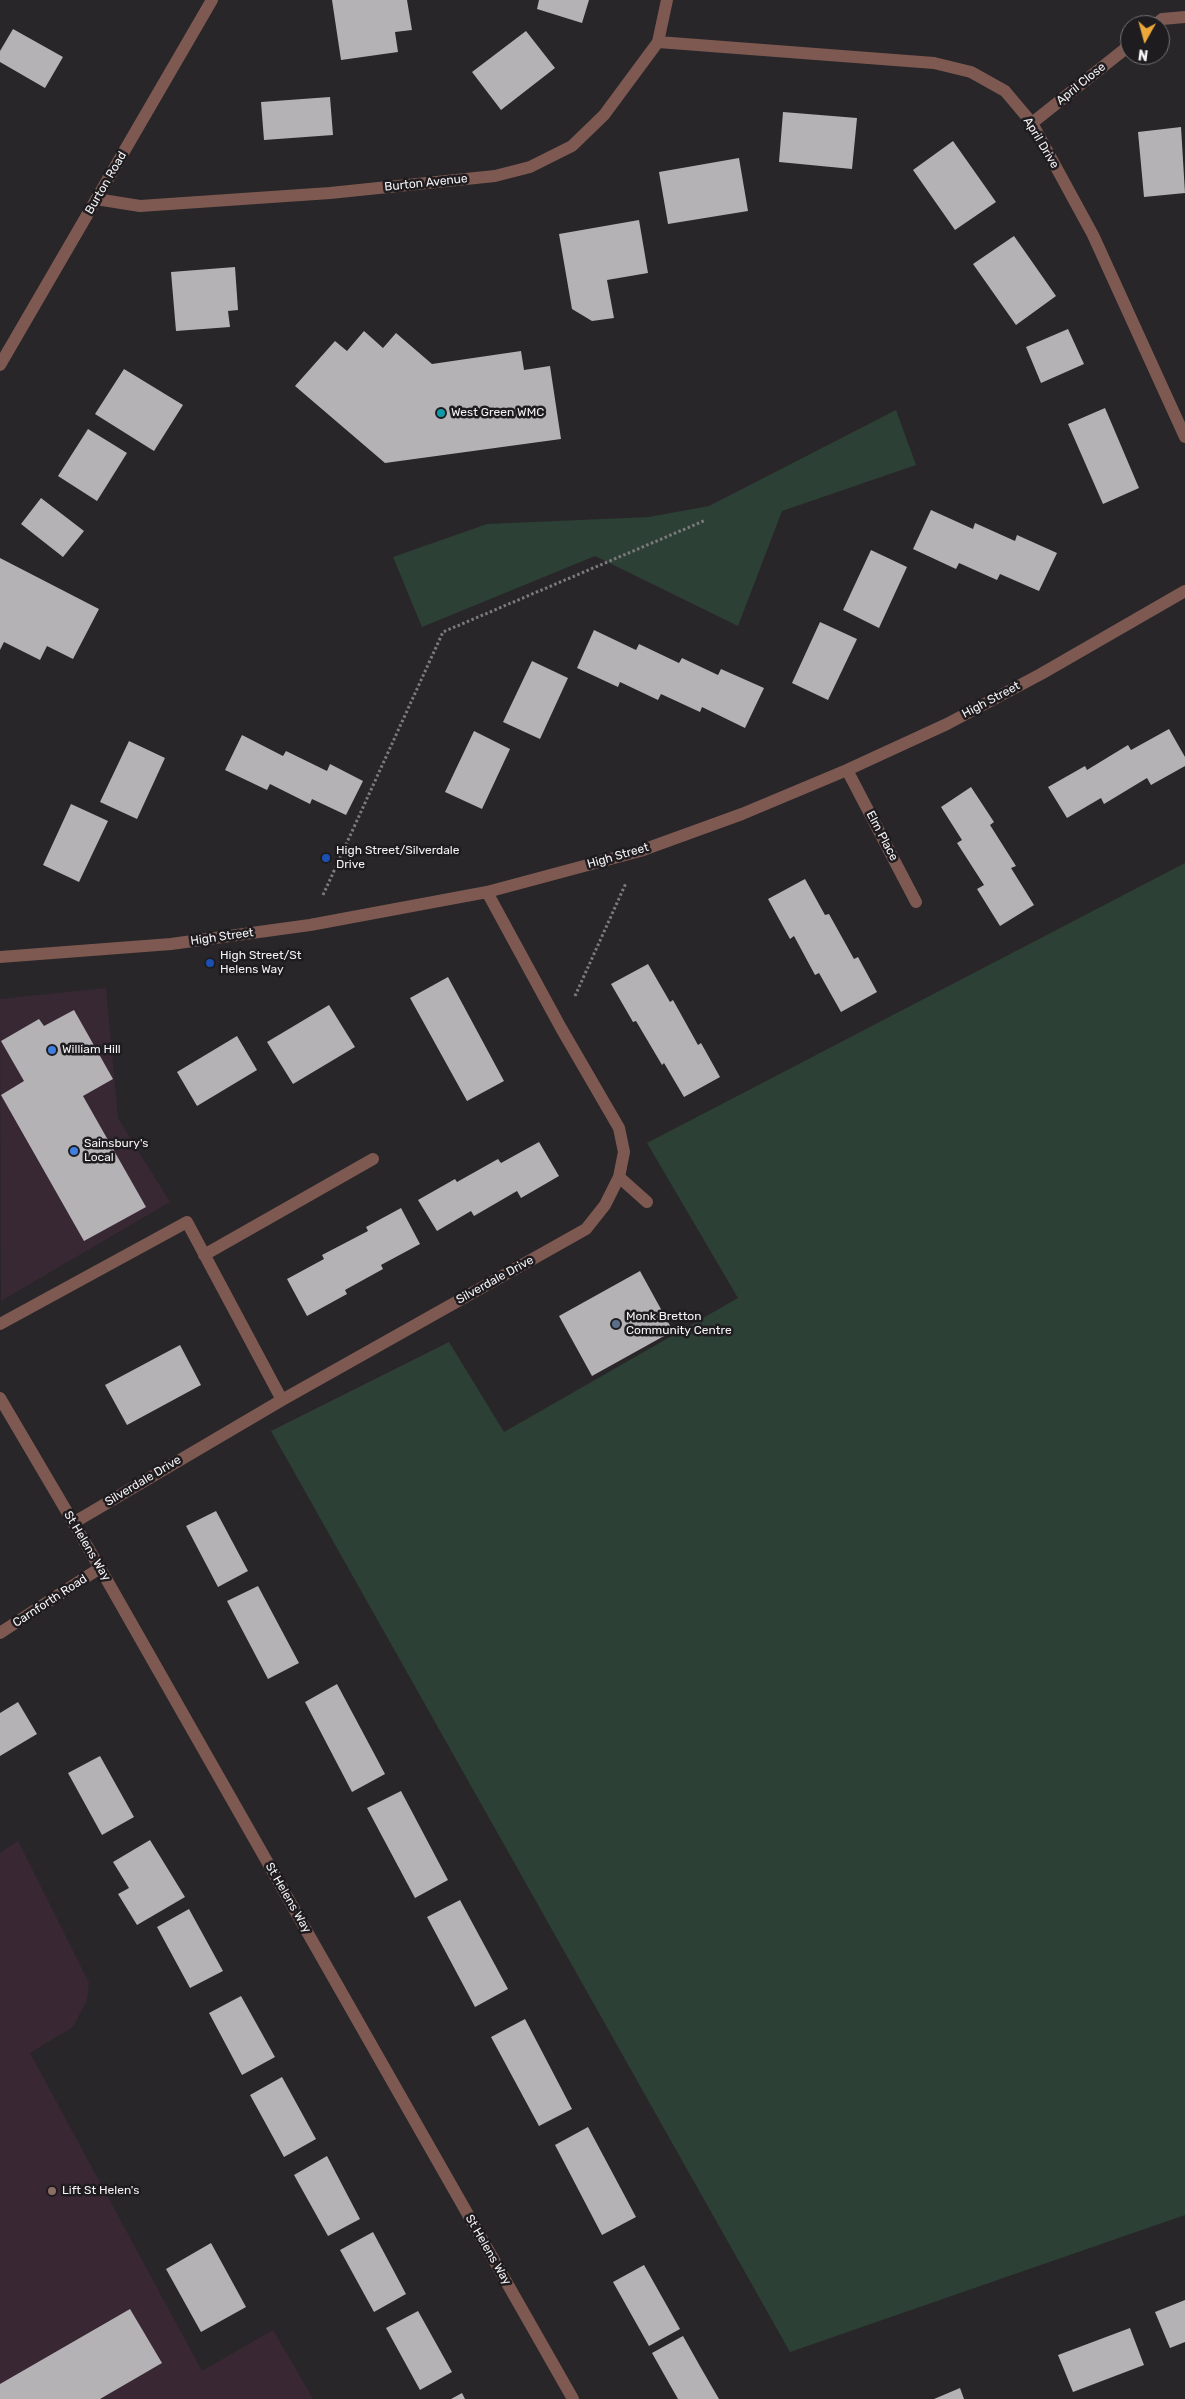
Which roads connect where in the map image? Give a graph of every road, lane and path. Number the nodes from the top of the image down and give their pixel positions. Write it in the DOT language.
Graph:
graph roads {
  1 [pos="212,0"];
  2 [pos="668,0"];
  3 [pos="1185,18"];
  4 [pos="1170,19"];
  5 [pos="658,42"];
  6 [pos="1120,53"];
  7 [pos="1032,124"];
  8 [pos="96,199"];
  9 [pos="0,365"];
  10 [pos="1185,437"];
  11 [pos="706,520"];
  12 [pos="1185,591"];
  13 [pos="847,770"];
  14 [pos="640,851"];
  15 [pos="487,892"];
  16 [pos="916,902"];
  17 [pos="310,925"];
  18 [pos="0,957"];
  19 [pos="561,1028"];
  20 [pos="373,1159"];
  21 [pos="619,1177"];
  22 [pos="647,1202"];
  23 [pos="204,1255"];
  24 [pos="0,1324"];
  25 [pos="0,1398"];
  26 [pos="282,1400"];
  27 [pos="73,1523"];
  28 [pos="100,1568"];
  29 [pos="0,1633"];
  30 [pos="573,2399"];
  1 -- 8 [label="street, Burton Road"];
  2 -- 5 [label="street, Burton Avenue"];
  3 -- 4 [label="street"];
  5 -- 7 [label="street, April Drive"];
  5 -- 8 [label="street, Burton Avenue"];
  6 -- 7 [label="street, April Close"];
  7 -- 10 [label="street, April Drive"];
  8 -- 9 [label="street, Burton Road"];
  11 -- 17 [label="path"];
  12 -- 13 [label="street, High Street"];
  13 -- 14 [label="street, High Street"];
  13 -- 16 [label="street, Elm Place"];
  14 -- 15 [label="street, High Street"];
  14 -- 19 [label="path"];
  15 -- 17 [label="street, High Street"];
  15 -- 19 [label="street, Silverdale Drive"];
  17 -- 18 [label="street, High Street"];
  19 -- 21 [label="street, Silverdale Drive"];
  20 -- 23 [label="street"];
  21 -- 22 [label="street"];
  21 -- 26 [label="street, Silverdale Drive"];
  23 -- 24 [label="street"];
  23 -- 26 [label="street"];
  25 -- 27 [label="street, St Helens Way"];
  26 -- 27 [label="street, Silverdale Drive"];
  27 -- 28 [label="street, St Helens Way"];
  28 -- 29 [label="street, Carnforth Road"];
  28 -- 30 [label="street, St Helens Way"];
}
